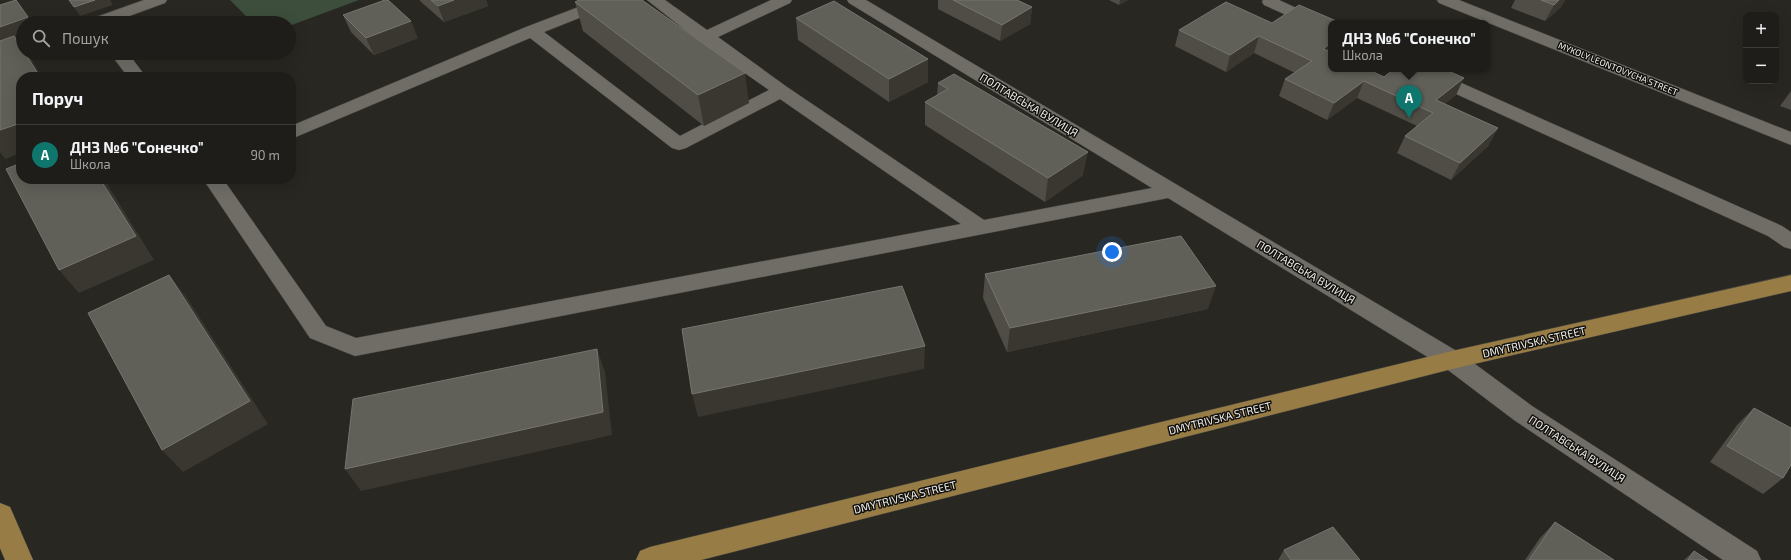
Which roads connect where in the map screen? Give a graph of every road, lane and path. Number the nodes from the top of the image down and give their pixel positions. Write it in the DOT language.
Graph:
graph roads {
  1 [pos="159,0"];
  2 [pos="611,0"];
  3 [pos="655,0"];
  4 [pos="784,0"];
  5 [pos="855,0"];
  6 [pos="1445,0"];
  7 [pos="1270,2"];
  8 [pos="115,16"];
  9 [pos="1328,29"];
  10 [pos="532,31"];
  11 [pos="705,36"];
  12 [pos="124,60"];
  13 [pos="133,72"];
  14 [pos="1423,72"];
  15 [pos="781,91"];
  16 [pos="296,131"];
  17 [pos="1791,139"];
  18 [pos="216,184"];
  19 [pos="1171,191"];
  20 [pos="981,228"];
  21 [pos="1791,242"];
  22 [pos="1791,283"];
  23 [pos="1452,360"];
  24 [pos="0,515"];
  25 [pos="20,560"];
  26 [pos="650,560"];
  27 [pos="1747,560"];
  1 -- 8 [label="street"];
  2 -- 10 [label="street"];
  3 -- 11 [label="street"];
  4 -- 11 [label="street"];
  5 -- 19 [label="street, ПОЛТАВСЬКА ВУЛИЦЯ"];
  6 -- 17 [label="street, MYKOLY LEONTOVYCHA STREET"];
  7 -- 9 [label="street"];
  10 -- 15 [label="street"];
  10 -- 16 [label="street"];
  11 -- 15 [label="street"];
  12 -- 13 [label="street"];
  14 -- 21 [label="street"];
  15 -- 20 [label="street"];
  18 -- 20 [label="street"];
  19 -- 20 [label="street"];
  19 -- 23 [label="street, ПОЛТАВСЬКА ВУЛИЦЯ"];
  22 -- 23 [label="main road, DMYTRIVSKA STREET"];
  23 -- 26 [label="main road, DMYTRIVSKA STREET"];
  23 -- 27 [label="street, ПОЛТАВСЬКА ВУЛИЦЯ"];
  24 -- 25 [label="main road"];
}
